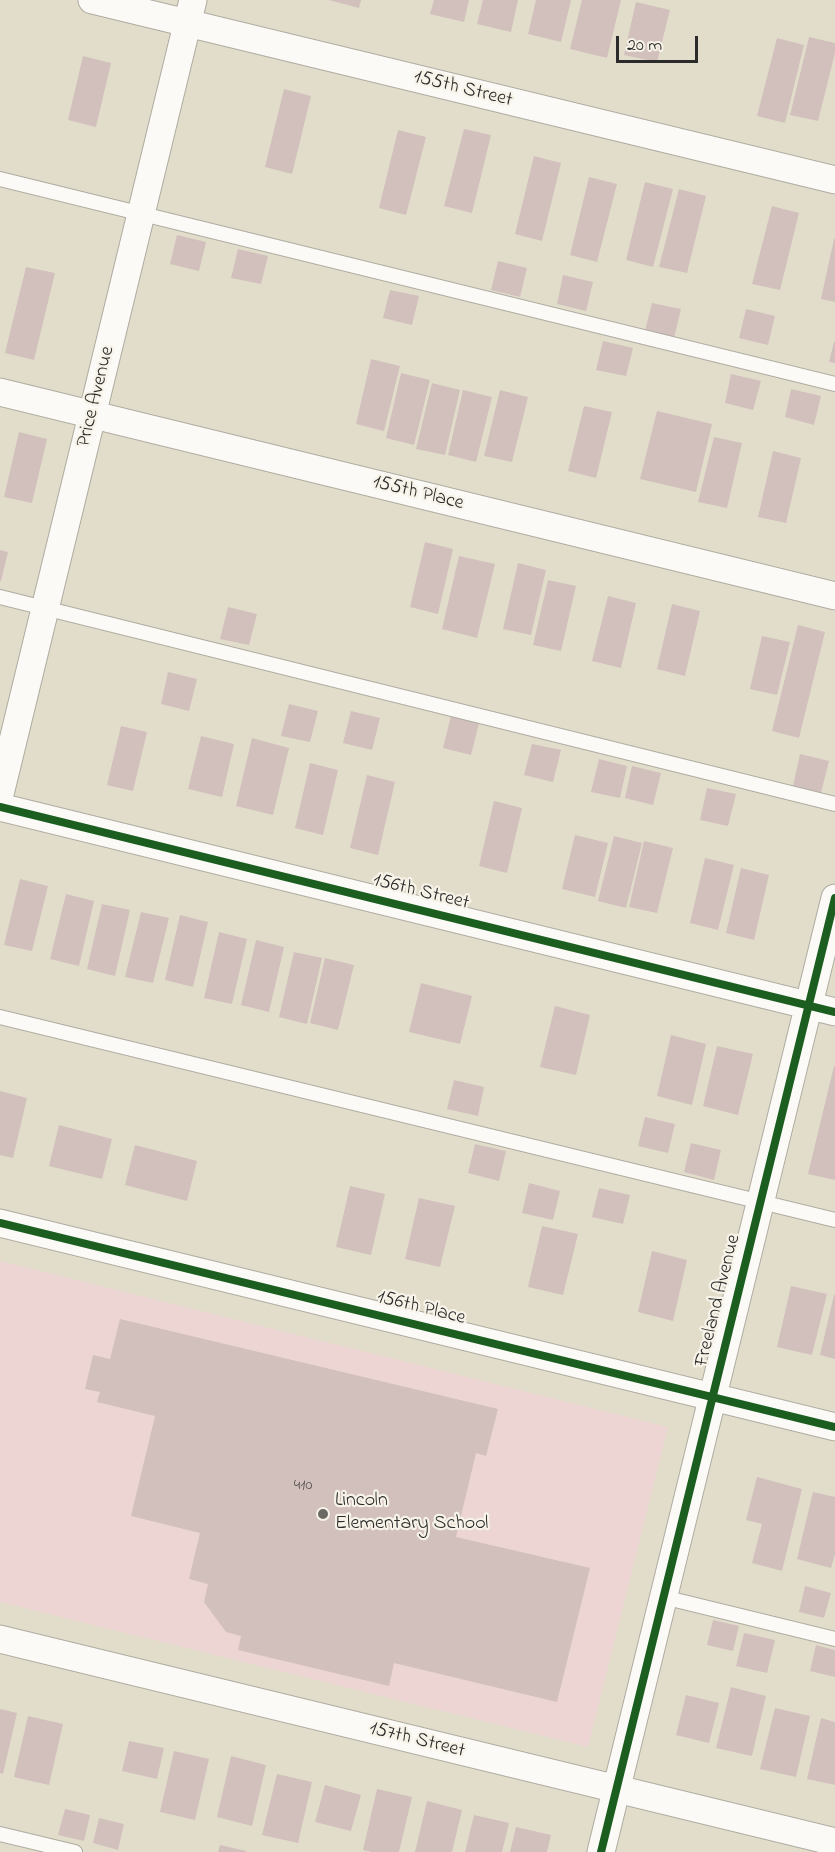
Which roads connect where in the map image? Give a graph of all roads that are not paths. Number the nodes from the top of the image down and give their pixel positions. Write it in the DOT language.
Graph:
graph roads {
  1 [pos="92,0"];
  2 [pos="190,12"];
  3 [pos="0,178"];
  4 [pos="835,180"];
  5 [pos="141,213"];
  6 [pos="835,384"];
  7 [pos="0,392"];
  8 [pos="92,415"];
  9 [pos="835,596"];
  10 [pos="0,597"];
  11 [pos="45,608"];
  12 [pos="0,794"];
  13 [pos="835,804"];
  14 [pos="0,807"];
  15 [pos="835,898"];
  16 [pos="809,1005"];
  17 [pos="835,1012"];
  18 [pos="0,1017"];
  19 [pos="760,1202"];
  20 [pos="835,1220"];
  21 [pos="0,1222"];
  22 [pos="712,1397"];
  23 [pos="835,1427"];
  24 [pos="663,1597"];
  25 [pos="0,1639"];
  26 [pos="835,1639"];
  27 [pos="616,1789"];
  28 [pos="0,1834"];
  29 [pos="835,1842"];
  30 [pos="75,1852"];
  31 [pos="601,1852"];
  1 -- 2 [label="street, 155th Street"];
  2 -- 4 [label="street, 155th Street"];
  2 -- 5 [label="street, Price Avenue"];
  3 -- 5 [label="lane"];
  5 -- 6 [label="lane"];
  5 -- 8 [label="street, Price Avenue"];
  7 -- 8 [label="street, 155th Place"];
  8 -- 9 [label="street, 155th Place"];
  8 -- 11 [label="street, Price Avenue"];
  10 -- 11 [label="lane"];
  11 -- 12 [label="street, Price Avenue"];
  11 -- 13 [label="lane"];
  14 -- 16 [label="street, 156th Street"];
  15 -- 16 [label="street, Freeland Avenue"];
  16 -- 17 [label="street, 156th Street"];
  16 -- 19 [label="street, Freeland Avenue"];
  18 -- 19 [label="lane"];
  19 -- 20 [label="lane"];
  19 -- 22 [label="street, Freeland Avenue"];
  21 -- 22 [label="street, 156th Place"];
  22 -- 23 [label="street, 156th Place"];
  22 -- 24 [label="street, Freeland Avenue"];
  24 -- 26 [label="lane"];
  24 -- 27 [label="street, Freeland Avenue"];
  25 -- 27 [label="street, 157th Street"];
  27 -- 29 [label="street, 157th Street"];
  27 -- 31 [label="street, Freeland Avenue"];
  28 -- 30 [label="lane"];
}
